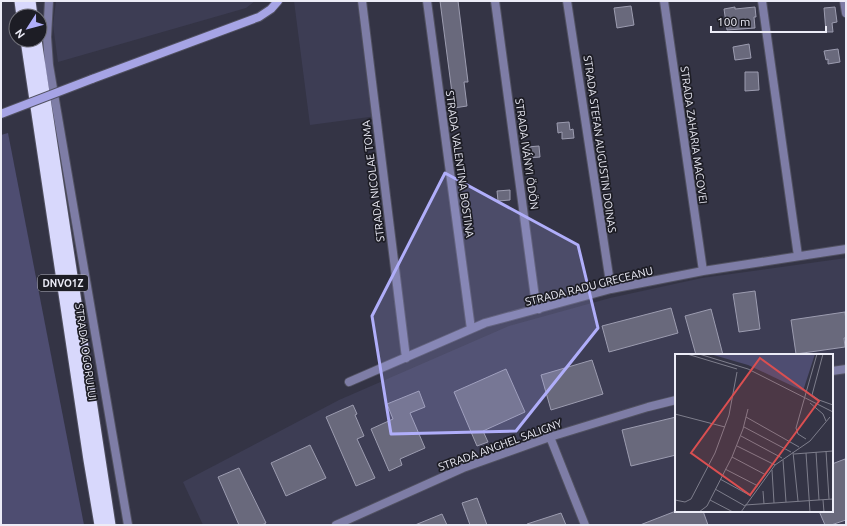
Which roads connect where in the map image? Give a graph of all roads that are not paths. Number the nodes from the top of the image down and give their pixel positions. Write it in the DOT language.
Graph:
graph roads {
  1 [pos="49,1"];
  2 [pos="278,1"];
  3 [pos="362,1"];
  4 [pos="428,1"];
  5 [pos="495,1"];
  6 [pos="568,1"];
  7 [pos="664,1"];
  8 [pos="762,1"];
  9 [pos="844,1"];
  10 [pos="846,13"];
  11 [pos="27,48"];
  12 [pos="37,48"];
  13 [pos="1,114"];
  14 [pos="846,250"];
  15 [pos="798,256"];
  16 [pos="703,271"];
  17 [pos="610,289"];
  18 [pos="539,309"];
  19 [pos="471,329"];
  20 [pos="406,358"];
  21 [pos="846,369"];
  22 [pos="833,371"];
  23 [pos="349,382"];
  24 [pos="675,400"];
  25 [pos="550,437"];
  26 [pos="100,525"];
  27 [pos="110,525"];
  28 [pos="128,525"];
  29 [pos="336,525"];
  30 [pos="585,525"];
  1 -- 28 [label="street"];
  2 -- 13 [label="main road, bridge"];
  3 -- 20 [label="street, STRADA NICOLAE TOMA"];
  4 -- 19 [label="street, STRADA VALENTINA BOSTINA"];
  5 -- 18 [label="street, STRADA IVÁNYI ÖDÖN"];
  6 -- 17 [label="street, STRADA STEFAN AUGUSTIN DOINAS"];
  7 -- 16 [label="street, STRADA ZAHARIA MACOVEI"];
  8 -- 15 [label="street"];
  9 -- 10 [label="street"];
  11 -- 26 [label="highway, STRADA OGORULUI / DNVO1Z"];
  12 -- 27 [label="highway, STRADA OGORULUI / DNVO1Z"];
  14 -- 15 [label="street, STRADA RADU GRECEANU"];
  15 -- 16 [label="street, STRADA RADU GRECEANU"];
  16 -- 17 [label="street, STRADA RADU GRECEANU"];
  17 -- 18 [label="street, STRADA RADU GRECEANU"];
  18 -- 19 [label="street, STRADA RADU GRECEANU"];
  19 -- 20 [label="street, STRADA RADU GRECEANU"];
  20 -- 23 [label="street, STRADA RADU GRECEANU"];
  21 -- 22 [label="street"];
  24 -- 25 [label="street, STRADA ANGHEL SALIGNY"];
  25 -- 29 [label="street, STRADA ANGHEL SALIGNY"];
  25 -- 30 [label="street"];
}
